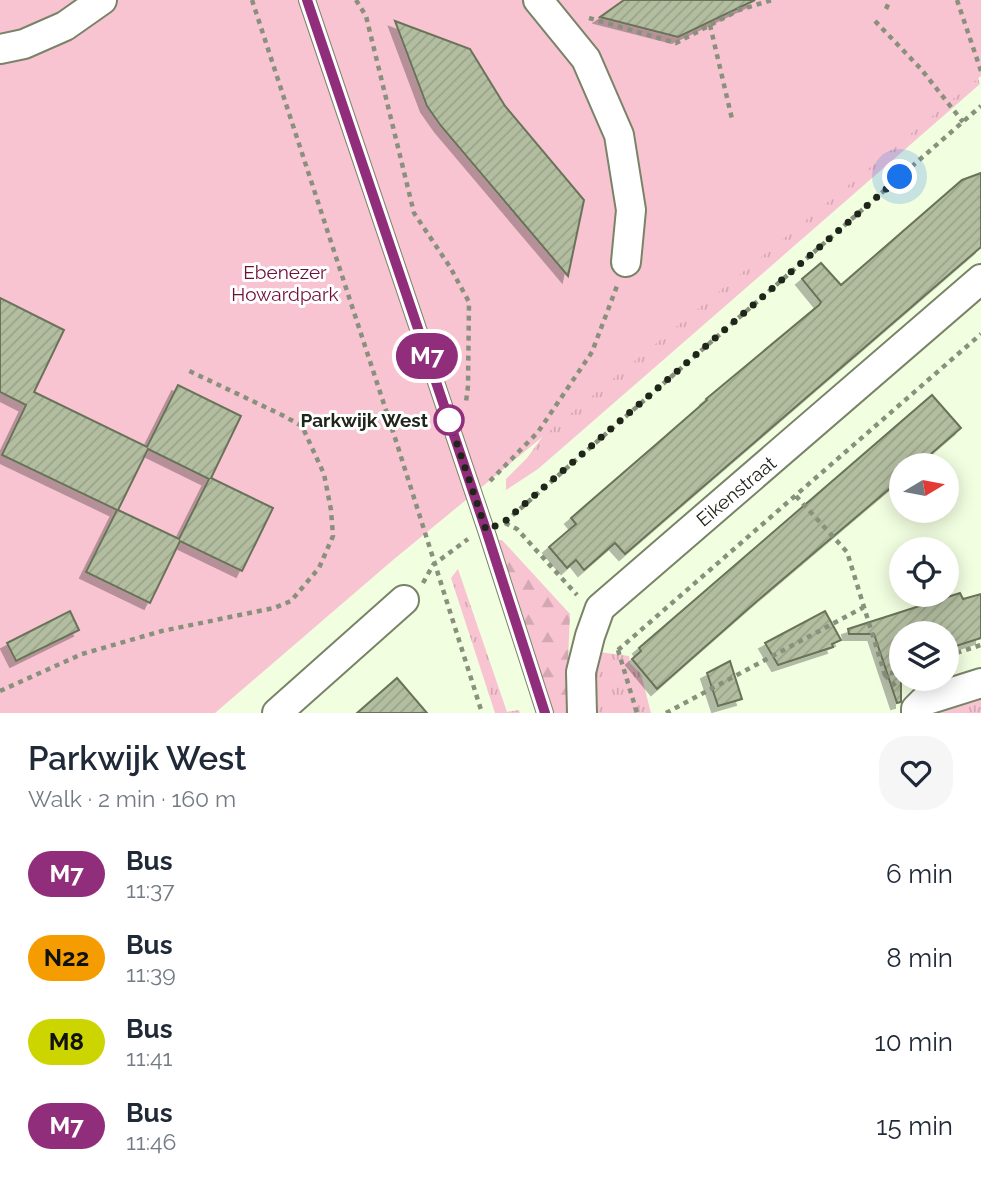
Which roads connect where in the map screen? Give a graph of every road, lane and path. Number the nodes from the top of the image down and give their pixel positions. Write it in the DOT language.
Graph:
graph roads {
  1 [pos="102,0"];
  2 [pos="252,0"];
  3 [pos="307,0"];
  4 [pos="356,0"];
  5 [pos="538,0"];
  6 [pos="772,0"];
  7 [pos="890,0"];
  8 [pos="957,0"];
  9 [pos="886,9"];
  10 [pos="578,15"];
  11 [pos="875,21"];
  12 [pos="709,24"];
  13 [pos="0,49"];
  14 [pos="981,71"];
  15 [pos="981,106"];
  16 [pos="732,119"];
  17 [pos="962,122"];
  18 [pos="626,262"];
  19 [pos="981,279"];
  20 [pos="981,334"];
  21 [pos="185,369"];
  22 [pos="466,405"];
  23 [pos="486,484"];
  24 [pos="796,496"];
  25 [pos="504,522"];
  26 [pos="486,530"];
  27 [pos="435,564"];
  28 [pos="404,600"];
  29 [pos="864,607"];
  30 [pos="593,626"];
  31 [pos="981,645"];
  32 [pos="618,650"];
  33 [pos="959,652"];
  34 [pos="889,674"];
  35 [pos="981,683"];
  36 [pos="0,691"];
  37 [pos="277,713"];
  38 [pos="482,713"];
  39 [pos="545,713"];
  40 [pos="582,713"];
  41 [pos="637,713"];
  42 [pos="666,713"];
  43 [pos="916,713"];
  1 -- 13 [label="street"];
  2 -- 27 [label="path"];
  3 -- 26 [label="lane"];
  4 -- 22 [label="path"];
  5 -- 18 [label="street"];
  6 -- 12 [label="path"];
  7 -- 9 [label="path"];
  8 -- 14 [label="path"];
  10 -- 12 [label="path"];
  11 -- 17 [label="path"];
  12 -- 16 [label="path"];
  15 -- 17 [label="path"];
  17 -- 25 [label="path"];
  18 -- 23 [label="path"];
  19 -- 30 [label="street, Eikenstraat"];
  20 -- 24 [label="path"];
  21 -- 36 [label="path"];
  24 -- 29 [label="path"];
  24 -- 32 [label="path"];
  25 -- 26 [label="path"];
  25 -- 30 [label="path"];
  26 -- 27 [label="path"];
  26 -- 39 [label="lane"];
  27 -- 28 [label="path"];
  27 -- 38 [label="path"];
  28 -- 37 [label="street"];
  29 -- 34 [label="path"];
  29 -- 42 [label="path"];
  30 -- 32 [label="path"];
  30 -- 40 [label="street"];
  31 -- 33 [label="path"];
  32 -- 41 [label="path"];
  35 -- 43 [label="street"];
}
